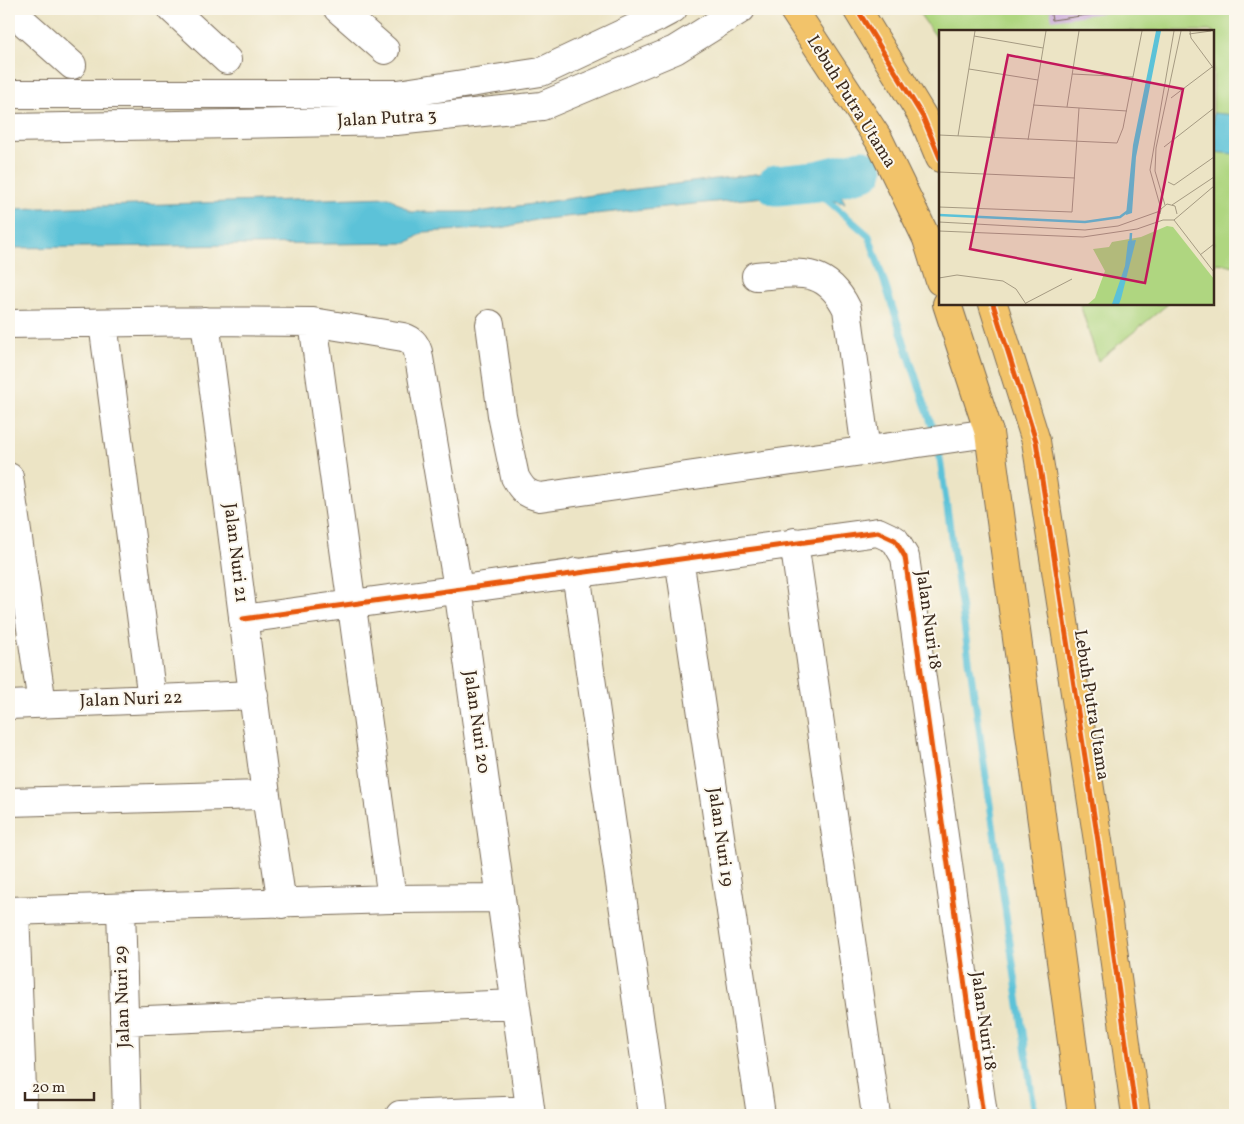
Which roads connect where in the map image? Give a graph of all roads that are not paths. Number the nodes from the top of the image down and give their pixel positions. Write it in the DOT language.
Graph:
graph roads {
  1 [pos="9,9"];
  2 [pos="172,9"];
  3 [pos="338,9"];
  4 [pos="673,9"];
  5 [pos="741,9"];
  6 [pos="792,9"];
  7 [pos="857,9"];
  8 [pos="385,50"];
  9 [pos="227,60"];
  10 [pos="72,65"];
  11 [pos="9,94"];
  12 [pos="9,128"];
  13 [pos="939,156"];
  14 [pos="756,276"];
  15 [pos="939,278"];
  16 [pos="948,305"];
  17 [pos="992,305"];
  18 [pos="205,321"];
  19 [pos="313,322"];
  20 [pos="102,323"];
  21 [pos="9,324"];
  22 [pos="490,324"];
  23 [pos="989,433"];
  24 [pos="866,451"];
  25 [pos="9,477"];
  26 [pos="794,542"];
  27 [pos="679,558"];
  28 [pos="576,572"];
  29 [pos="458,588"];
  30 [pos="351,604"];
  31 [pos="243,619"];
  32 [pos="254,695"];
  33 [pos="152,699"];
  34 [pos="42,704"];
  35 [pos="9,705"];
  36 [pos="266,795"];
  37 [pos="9,802"];
  38 [pos="500,898"];
  39 [pos="392,899"];
  40 [pos="282,904"];
  41 [pos="120,908"];
  42 [pos="12,911"];
  43 [pos="515,1004"];
  44 [pos="124,1021"];
  45 [pos="530,1112"];
  46 [pos="22,1115"];
  47 [pos="127,1115"];
  48 [pos="400,1115"];
  49 [pos="653,1115"];
  50 [pos="761,1115"];
  51 [pos="876,1115"];
  52 [pos="983,1115"];
  53 [pos="1082,1115"];
  54 [pos="1136,1115"];
  1 -- 10 [label="street"];
  2 -- 9 [label="street"];
  3 -- 8 [label="street"];
  4 -- 11 [label="street, Jalan Putra 3"];
  5 -- 12 [label="street, Jalan Putra 3"];
  6 -- 15 [label="main road, Lebuh Putra Utama"];
  7 -- 13 [label="main road"];
  14 -- 24 [label="street"];
  16 -- 23 [label="main road"];
  17 -- 54 [label="main road, Lebuh Putra Utama"];
  18 -- 19 [label="street"];
  18 -- 20 [label="street"];
  18 -- 31 [label="street, Jalan Nuri 21"];
  19 -- 29 [label="street, Jalan Nuri 20"];
  19 -- 30 [label="street"];
  20 -- 21 [label="street"];
  20 -- 33 [label="street"];
  22 -- 24 [label="street"];
  23 -- 24 [label="street"];
  23 -- 53 [label="main road"];
  25 -- 34 [label="street"];
  26 -- 27 [label="street, Jalan Nuri 18"];
  26 -- 51 [label="street"];
  26 -- 52 [label="street, Jalan Nuri 18"];
  27 -- 28 [label="street, Jalan Nuri 18"];
  27 -- 50 [label="street, Jalan Nuri 19"];
  28 -- 29 [label="street, Jalan Nuri 18"];
  28 -- 49 [label="street"];
  29 -- 30 [label="street, Jalan Nuri 18"];
  29 -- 38 [label="street, Jalan Nuri 20"];
  30 -- 31 [label="street, Jalan Nuri 18"];
  30 -- 39 [label="street"];
  31 -- 32 [label="street, Jalan Nuri 21"];
  32 -- 33 [label="street, Jalan Nuri 22"];
  32 -- 36 [label="street, Jalan Nuri 21"];
  33 -- 34 [label="street, Jalan Nuri 22"];
  34 -- 35 [label="street, Jalan Nuri 22"];
  36 -- 37 [label="street"];
  36 -- 40 [label="street, Jalan Nuri 21"];
  38 -- 39 [label="street"];
  38 -- 43 [label="street, Jalan Nuri 20"];
  39 -- 40 [label="street"];
  40 -- 41 [label="street"];
  41 -- 42 [label="street"];
  41 -- 44 [label="street, Jalan Nuri 29"];
  42 -- 46 [label="street"];
  43 -- 44 [label="street"];
  43 -- 45 [label="street, Jalan Nuri 20"];
  44 -- 47 [label="street, Jalan Nuri 29"];
  45 -- 48 [label="street"];
}
